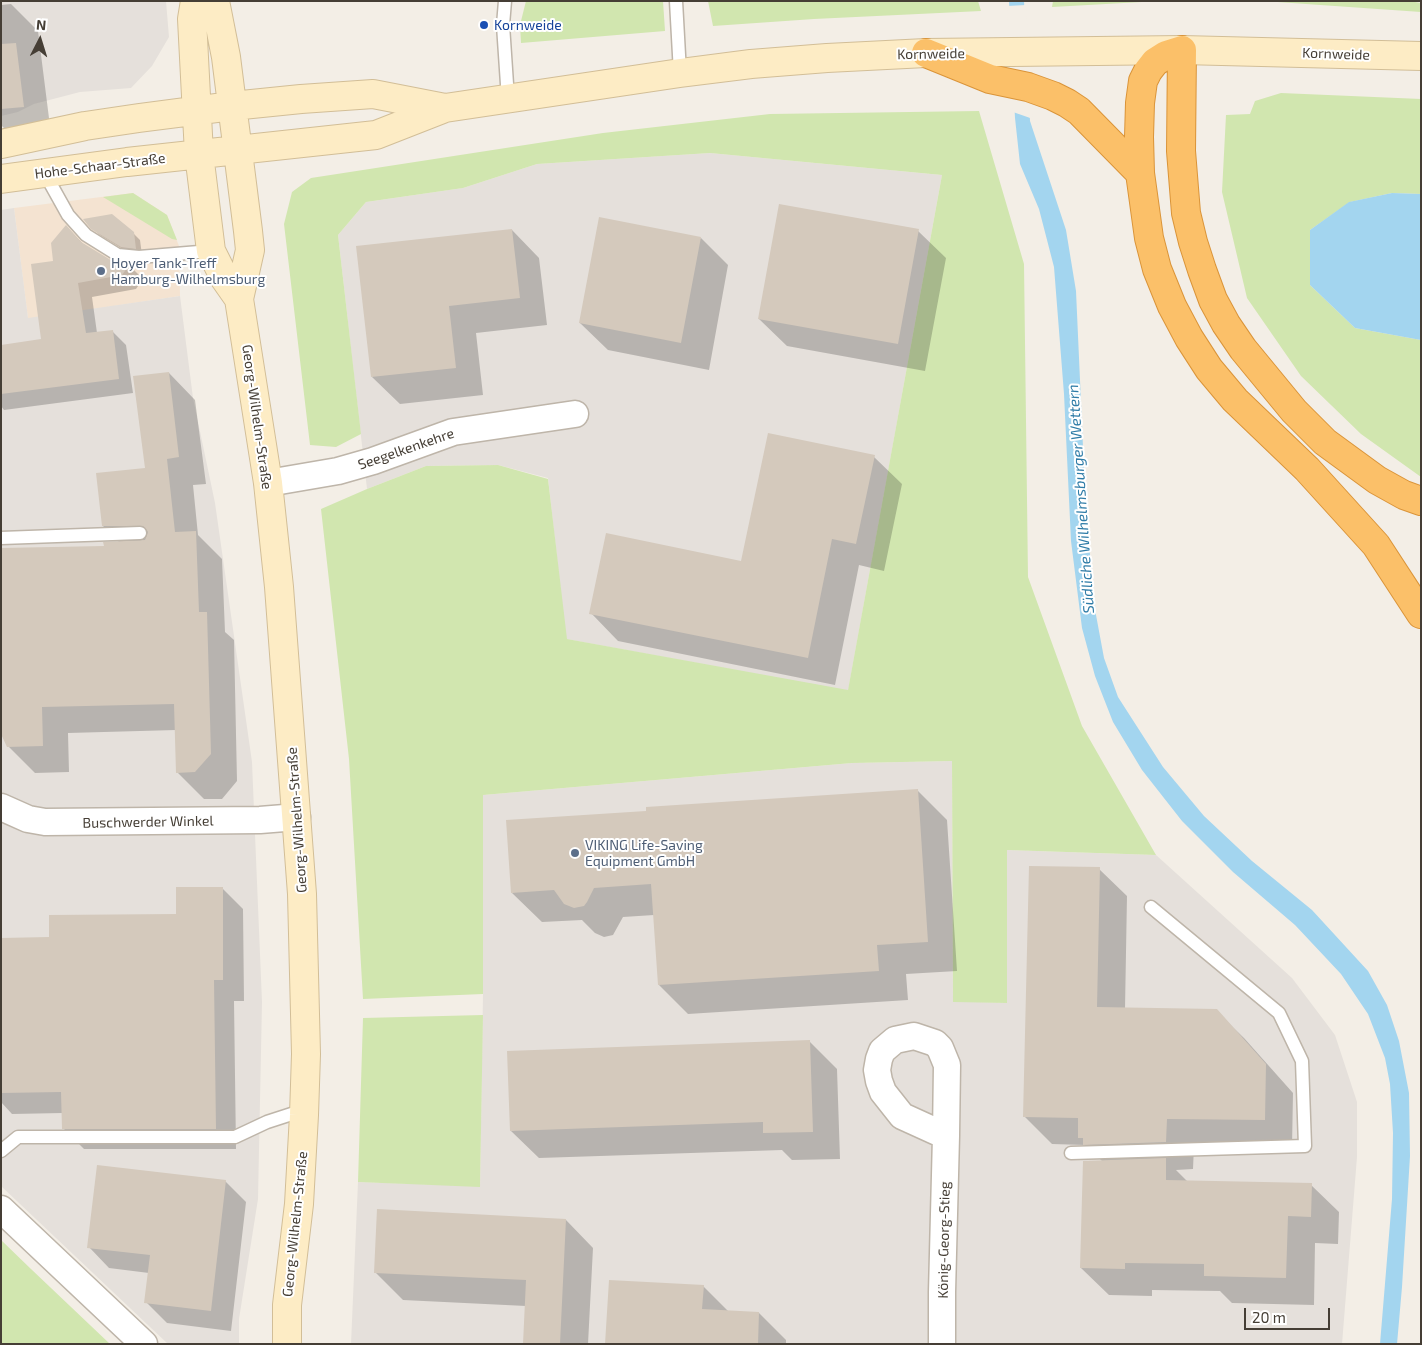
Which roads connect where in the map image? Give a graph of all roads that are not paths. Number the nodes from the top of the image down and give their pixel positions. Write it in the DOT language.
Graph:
graph roads {
  1 [pos="195,1"];
  2 [pos="215,1"];
  3 [pos="505,1"];
  4 [pos="676,1"];
  5 [pos="1182,50"];
  6 [pos="926,53"];
  7 [pos="1421,56"];
  8 [pos="680,73"];
  9 [pos="508,99"];
  10 [pos="232,106"];
  11 [pos="445,108"];
  12 [pos="196,110"];
  13 [pos="1,144"];
  14 [pos="238,151"];
  15 [pos="199,154"];
  16 [pos="44,172"];
  17 [pos="1140,173"];
  18 [pos="1,178"];
  19 [pos="211,251"];
  20 [pos="239,299"];
  21 [pos="575,414"];
  22 [pos="268,483"];
  23 [pos="1421,502"];
  24 [pos="140,533"];
  25 [pos="1,538"];
  26 [pos="1421,614"];
  27 [pos="1,807"];
  28 [pos="297,817"];
  29 [pos="1151,907"];
  30 [pos="304,1110"];
  31 [pos="946,1136"];
  32 [pos="1,1151"];
  33 [pos="1071,1153"];
  34 [pos="1,1209"];
  35 [pos="144,1344"];
  36 [pos="287,1344"];
  37 [pos="942,1344"];
  1 -- 12 [label="main road, Georg-Wilhelm-Straße"];
  2 -- 10 [label="main road, Georg-Wilhelm-Straße"];
  3 -- 9 [label="lane"];
  4 -- 8 [label="lane"];
  5 -- 6 [label="main road, Kornweide"];
  5 -- 7 [label="main road, Kornweide"];
  5 -- 17 [label="highway"];
  5 -- 23 [label="highway"];
  6 -- 8 [label="main road, Kornweide"];
  6 -- 17 [label="highway"];
  8 -- 9 [label="main road, Kornweide"];
  9 -- 11 [label="main road, Kornweide"];
  10 -- 11 [label="main road, Kornweide"];
  10 -- 12 [label="main road, Kornweide"];
  10 -- 14 [label="main road, Georg-Wilhelm-Straße"];
  11 -- 14 [label="main road, Kornweide"];
  12 -- 13 [label="main road"];
  12 -- 15 [label="main road, Georg-Wilhelm-Straße"];
  14 -- 15 [label="main road, Kornweide"];
  14 -- 20 [label="main road, Georg-Wilhelm-Straße"];
  15 -- 16 [label="main road, Hohe-Schaar-Straße"];
  15 -- 19 [label="main road, Georg-Wilhelm-Straße"];
  16 -- 18 [label="main road, Hohe-Schaar-Straße"];
  16 -- 19 [label="lane"];
  17 -- 26 [label="highway"];
  19 -- 20 [label="main road, Georg-Wilhelm-Straße"];
  20 -- 22 [label="main road, Georg-Wilhelm-Straße"];
  21 -- 22 [label="street, Seegelkenkehre"];
  22 -- 28 [label="main road, Georg-Wilhelm-Straße"];
  24 -- 25 [label="lane"];
  27 -- 28 [label="street, Buschwerder Winkel"];
  28 -- 30 [label="main road, Georg-Wilhelm-Straße"];
  29 -- 33 [label="lane"];
  30 -- 32 [label="lane"];
  30 -- 36 [label="main road, Georg-Wilhelm-Straße"];
  31 -- 37 [label="street, König-Georg-Stieg"];
  34 -- 35 [label="street"];
}
